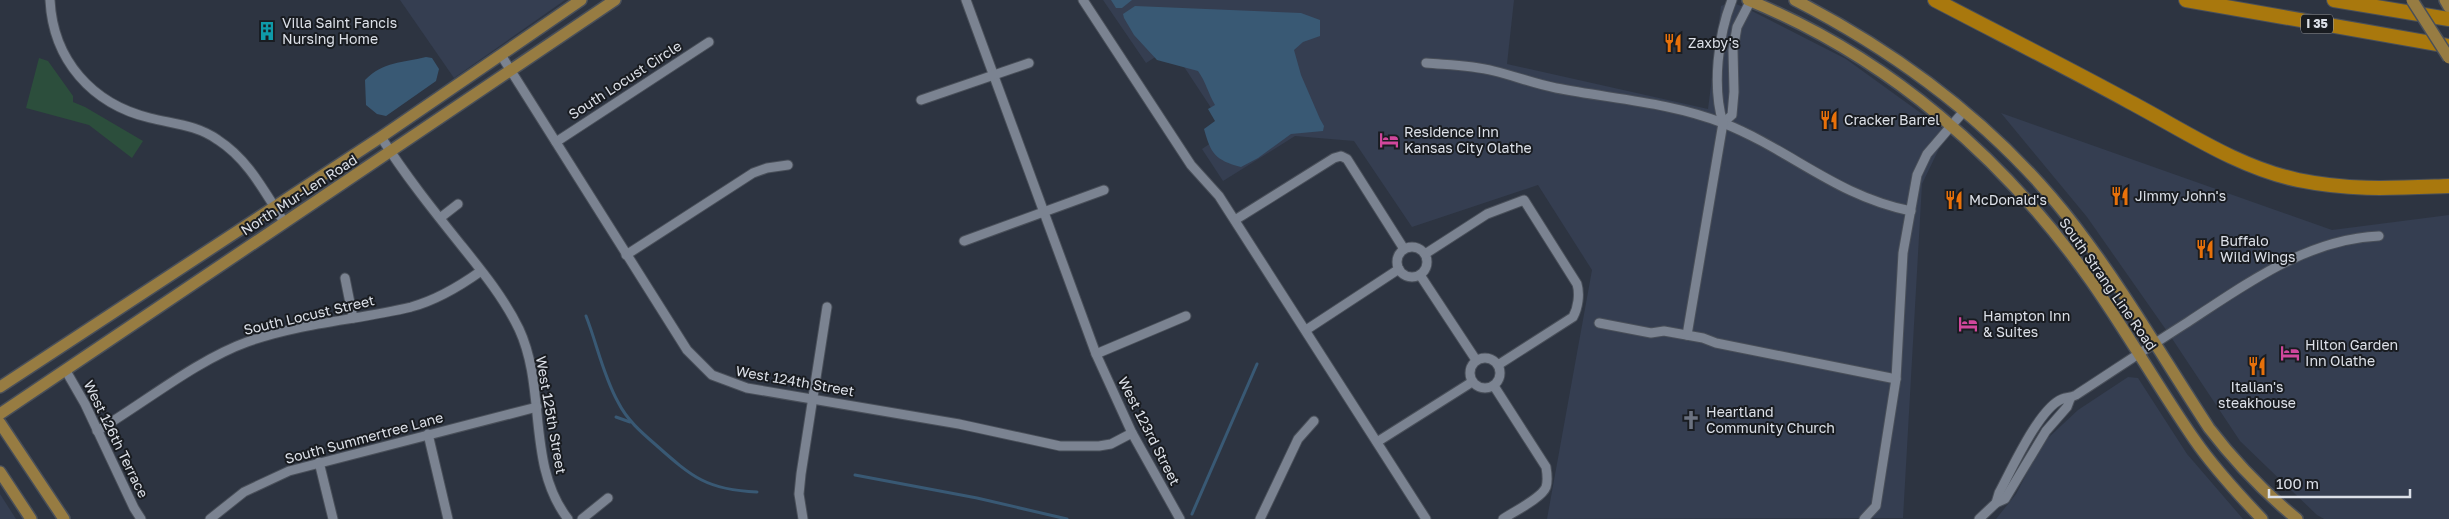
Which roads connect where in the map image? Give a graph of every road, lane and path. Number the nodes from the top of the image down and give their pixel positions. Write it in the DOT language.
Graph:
graph roads {
  1 [pos="50,0"];
  2 [pos="581,0"];
  3 [pos="615,0"];
  4 [pos="966,0"];
  5 [pos="1083,0"];
  6 [pos="1732,0"];
  7 [pos="1750,0"];
  8 [pos="1794,0"];
  9 [pos="1935,0"];
  10 [pos="2186,0"];
  11 [pos="2334,0"];
  12 [pos="2412,0"];
  13 [pos="2445,0"];
  14 [pos="2449,6"];
  15 [pos="2449,20"];
  16 [pos="709,42"];
  17 [pos="2449,46"];
  18 [pos="501,55"];
  19 [pos="2449,58"];
  20 [pos="1029,63"];
  21 [pos="1426,63"];
  22 [pos="511,71"];
  23 [pos="993,74"];
  24 [pos="921,100"];
  25 [pos="1964,111"];
  26 [pos="1723,123"];
  27 [pos="1952,125"];
  28 [pos="381,137"];
  29 [pos="556,142"];
  30 [pos="391,152"];
  31 [pos="788,165"];
  32 [pos="2449,175"];
  33 [pos="2449,186"];
  34 [pos="2417,187"];
  35 [pos="1104,190"];
  36 [pos="458,204"];
  37 [pos="274,207"];
  38 [pos="1911,211"];
  39 [pos="1043,212"];
  40 [pos="440,218"];
  41 [pos="1235,220"];
  42 [pos="284,222"];
  43 [pos="2379,236"];
  44 [pos="964,242"];
  45 [pos="1404,249"];
  46 [pos="1425,254"];
  47 [pos="626,255"];
  48 [pos="1399,269"];
  49 [pos="481,271"];
  50 [pos="1420,275"];
  51 [pos="346,278"];
  52 [pos="827,307"];
  53 [pos="1186,316"];
  54 [pos="353,318"];
  55 [pos="1599,323"];
  56 [pos="1306,330"];
  57 [pos="1687,335"];
  58 [pos="2154,344"];
  59 [pos="1096,354"];
  60 [pos="2138,354"];
  61 [pos="1476,360"];
  62 [pos="1498,365"];
  63 [pos="66,371"];
  64 [pos="1896,379"];
  65 [pos="1472,382"];
  66 [pos="1494,386"];
  67 [pos="0,387"];
  68 [pos="812,399"];
  69 [pos="537,407"];
  70 [pos="0,414"];
  71 [pos="1314,421"];
  72 [pos="0,423"];
  73 [pos="97,431"];
  74 [pos="1132,433"];
  75 [pos="428,434"];
  76 [pos="1377,442"];
  77 [pos="319,462"];
  78 [pos="0,472"];
  79 [pos="608,498"];
  80 [pos="31,519"];
  81 [pos="64,519"];
  82 [pos="141,519"];
  83 [pos="210,519"];
  84 [pos="333,519"];
  85 [pos="448,519"];
  86 [pos="568,519"];
  87 [pos="582,519"];
  88 [pos="803,519"];
  89 [pos="1180,519"];
  90 [pos="1260,519"];
  91 [pos="1426,519"];
  92 [pos="1503,519"];
  93 [pos="1864,519"];
  94 [pos="1979,519"];
  95 [pos="2262,519"];
  96 [pos="2298,519"];
  1 -- 37 [label="street"];
  2 -- 18 [label="main road, North Mur-Len Road"];
  3 -- 22 [label="main road, North Mur-Len Road"];
  4 -- 23 [label="street, West 123rd Street"];
  5 -- 41 [label="street"];
  6 -- 26 [label="street"];
  7 -- 26 [label="street"];
  7 -- 27 [label="main road, South Strang Line Road"];
  8 -- 25 [label="main road, South Strang Line Road"];
  9 -- 34 [label="highway"];
  10 -- 17 [label="highway, I 35"];
  11 -- 15 [label="highway, I 35"];
  12 -- 19 [label="main road, bridge"];
  13 -- 14 [label="main road"];
  16 -- 29 [label="street, South Locust Circle"];
  18 -- 22 [label="street, West 124th Street"];
  18 -- 28 [label="main road, North Mur-Len Road"];
  20 -- 23 [label="street"];
  21 -- 26 [label="street"];
  22 -- 29 [label="street, West 124th Street"];
  22 -- 30 [label="main road, North Mur-Len Road"];
  23 -- 24 [label="street"];
  23 -- 39 [label="street, West 123rd Street"];
  25 -- 27 [label="street"];
  25 -- 58 [label="main road, South Strang Line Road"];
  26 -- 38 [label="street"];
  26 -- 57 [label="street"];
  27 -- 38 [label="street"];
  27 -- 60 [label="main road, South Strang Line Road"];
  28 -- 30 [label="street, West 125th Street"];
  28 -- 37 [label="main road, North Mur-Len Road"];
  29 -- 47 [label="street, West 124th Street"];
  30 -- 40 [label="street, West 125th Street"];
  30 -- 42 [label="main road, North Mur-Len Road"];
  31 -- 47 [label="street"];
  32 -- 34 [label="highway"];
  33 -- 34 [label="highway"];
  35 -- 39 [label="street"];
  36 -- 40 [label="street"];
  37 -- 42 [label="street"];
  37 -- 67 [label="main road, North Mur-Len Road"];
  38 -- 64 [label="street"];
  39 -- 44 [label="street"];
  39 -- 59 [label="street, West 123rd Street"];
  40 -- 49 [label="street, West 125th Street"];
  41 -- 45 [label="street"];
  41 -- 56 [label="street"];
  42 -- 63 [label="main road, North Mur-Len Road"];
  43 -- 58 [label="street"];
  45 -- 46 [label="street"];
  45 -- 48 [label="street"];
  46 -- 50 [label="street"];
  46 -- 62 [label="street"];
  47 -- 68 [label="street, West 124th Street"];
  48 -- 50 [label="street"];
  48 -- 56 [label="street"];
  49 -- 54 [label="street, South Locust Street"];
  49 -- 69 [label="street, West 125th Street"];
  50 -- 61 [label="street"];
  51 -- 54 [label="street"];
  52 -- 68 [label="street"];
  53 -- 59 [label="street"];
  54 -- 73 [label="street, South Locust Street"];
  55 -- 57 [label="street"];
  56 -- 76 [label="street"];
  57 -- 64 [label="street"];
  58 -- 60 [label="street"];
  58 -- 96 [label="main road, South Strang Line Road"];
  59 -- 74 [label="street, West 123rd Street"];
  60 -- 94 [label="street"];
  60 -- 95 [label="main road, South Strang Line Road"];
  61 -- 62 [label="street"];
  61 -- 65 [label="street"];
  62 -- 66 [label="street"];
  63 -- 70 [label="main road, North Mur-Len Road"];
  63 -- 73 [label="street, West 126th Terrace"];
  64 -- 93 [label="street"];
  65 -- 66 [label="street"];
  65 -- 76 [label="street"];
  66 -- 92 [label="street"];
  68 -- 74 [label="street, West 124th Street"];
  68 -- 88 [label="street"];
  69 -- 75 [label="street, South Summertree Lane"];
  69 -- 86 [label="street, West 125th Street"];
  71 -- 90 [label="street"];
  72 -- 81 [label="main road"];
  73 -- 82 [label="street, West 126th Terrace"];
  74 -- 89 [label="street, West 123rd Street"];
  75 -- 77 [label="street, South Summertree Lane"];
  75 -- 85 [label="street"];
  76 -- 91 [label="street"];
  77 -- 83 [label="street, South Summertree Lane"];
  77 -- 84 [label="street"];
  78 -- 80 [label="main road"];
  79 -- 87 [label="street"];
}
